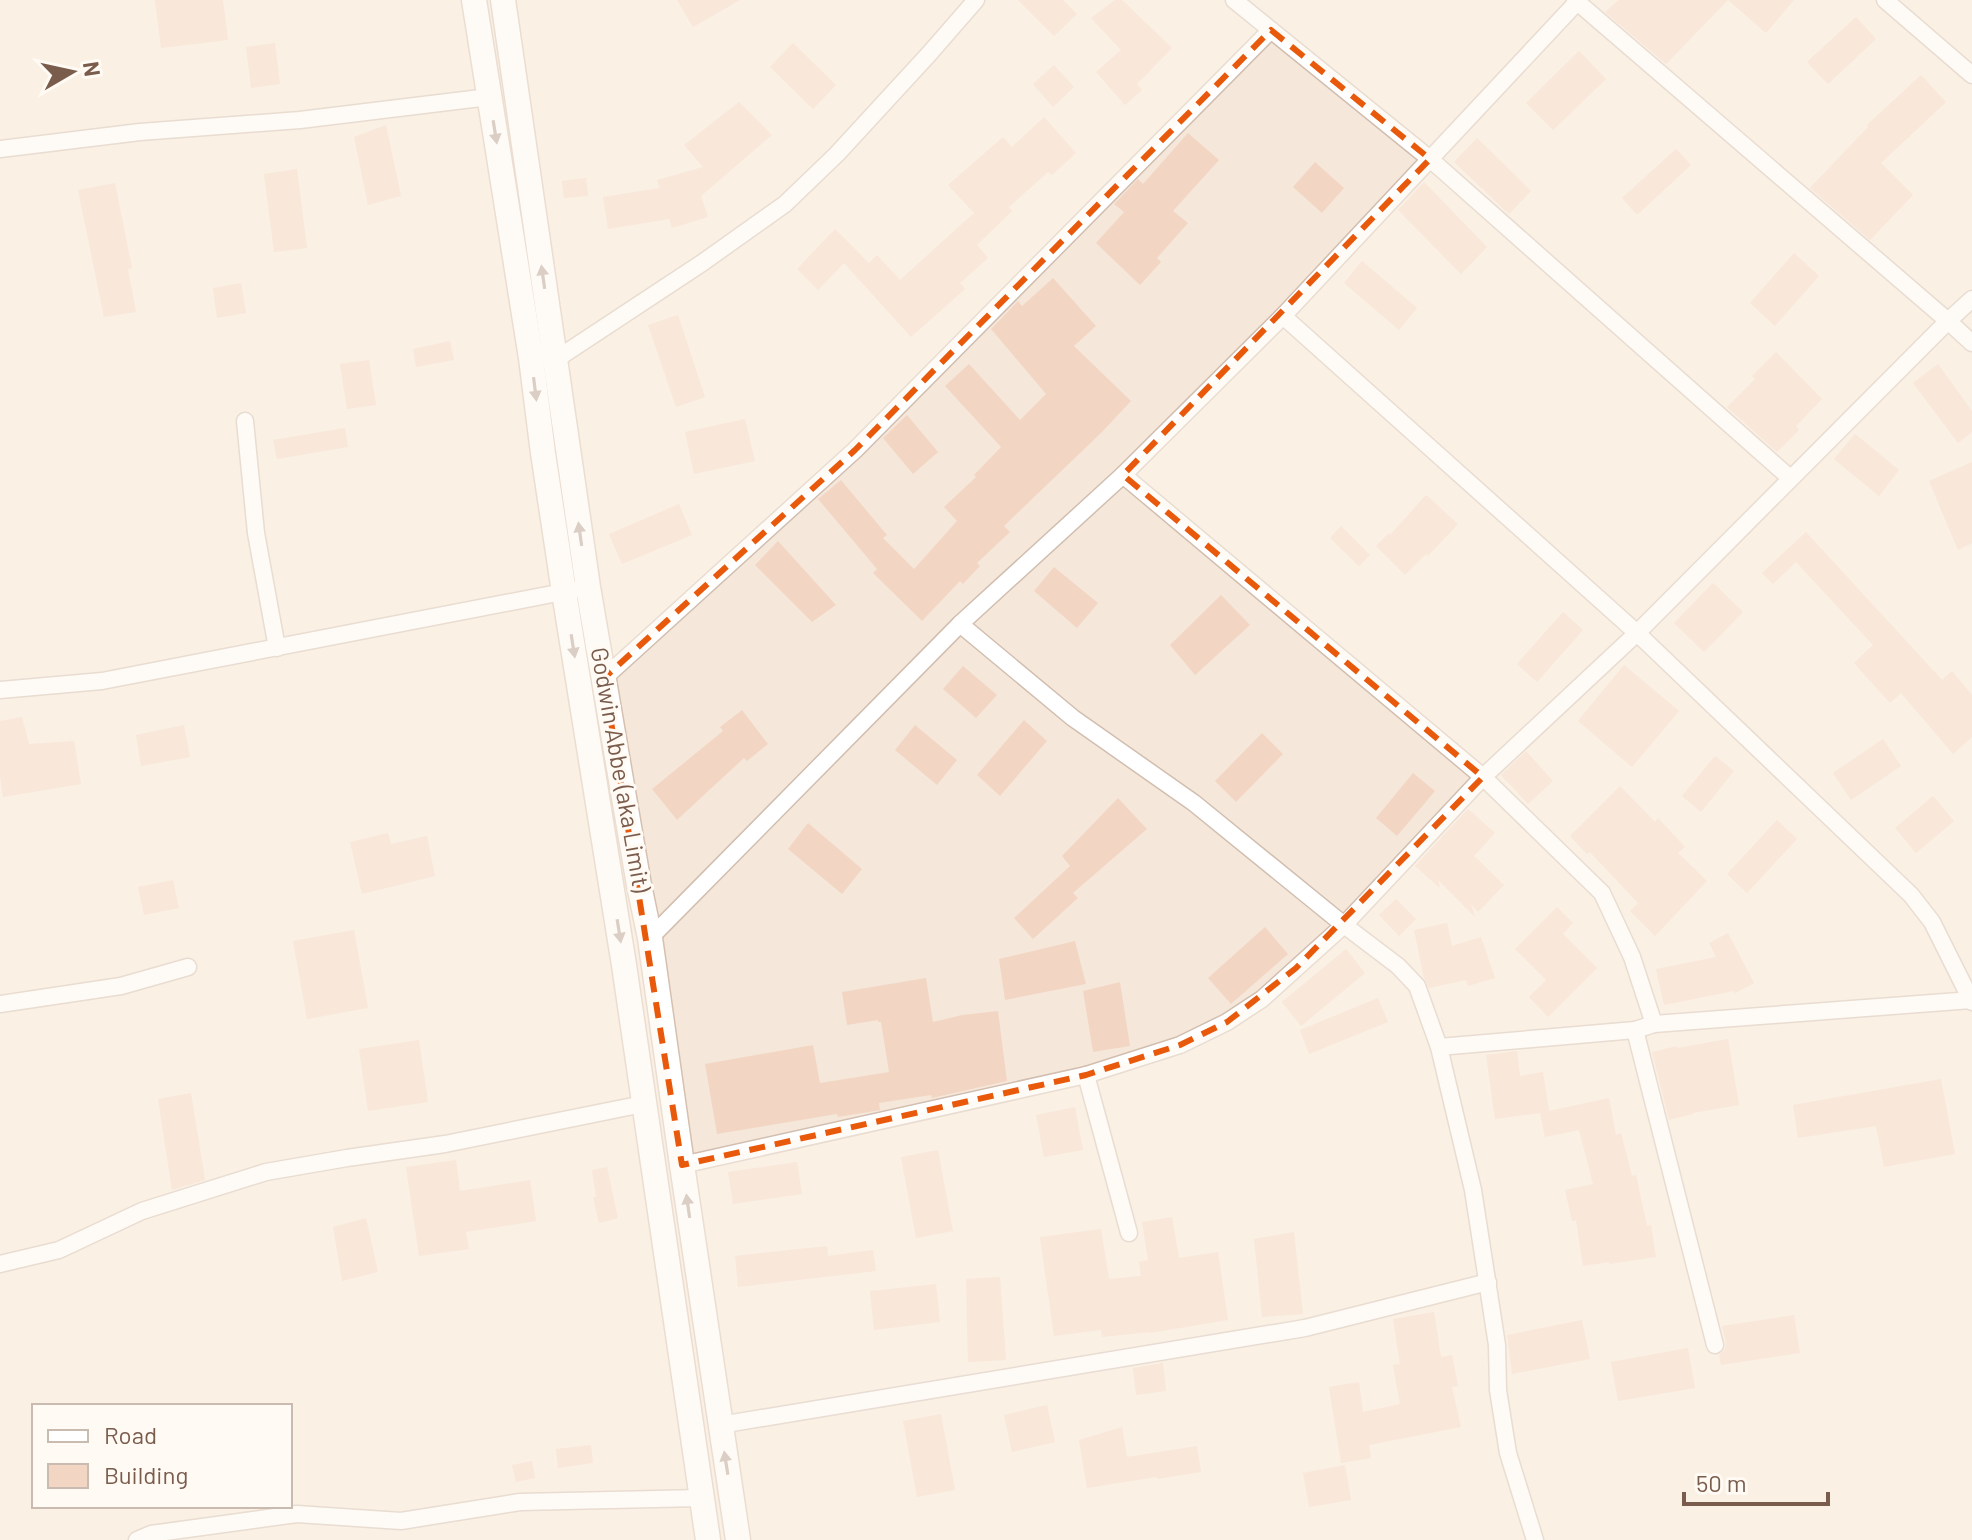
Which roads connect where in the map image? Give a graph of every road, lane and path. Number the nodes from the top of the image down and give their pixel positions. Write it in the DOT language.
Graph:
graph roads {
  1 [pos="474,0"];
  2 [pos="503,0"];
  3 [pos="976,0"];
  4 [pos="1234,0"];
  5 [pos="1885,0"];
  6 [pos="1577,1"];
  7 [pos="1271,30"];
  8 [pos="1972,75"];
  9 [pos="489,97"];
  10 [pos="0,149"];
  11 [pos="1430,159"];
  12 [pos="1972,299"];
  13 [pos="1283,316"];
  14 [pos="1948,321"];
  15 [pos="1972,343"];
  16 [pos="555,360"];
  17 [pos="245,421"];
  18 [pos="1123,475"];
  19 [pos="1790,478"];
  20 [pos="576,590"];
  21 [pos="960,624"];
  22 [pos="1637,633"];
  23 [pos="277,648"];
  24 [pos="604,678"];
  25 [pos="0,690"];
  26 [pos="1483,777"];
  27 [pos="639,885"];
  28 [pos="612,890"];
  29 [pos="1344,925"];
  30 [pos="650,938"];
  31 [pos="188,967"];
  32 [pos="1972,1001"];
  33 [pos="0,1004"];
  34 [pos="1654,1024"];
  35 [pos="1635,1030"];
  36 [pos="1439,1047"];
  37 [pos="1086,1075"];
  38 [pos="643,1104"];
  39 [pos="682,1165"];
  40 [pos="1129,1233"];
  41 [pos="0,1264"];
  42 [pos="1488,1282"];
  43 [pos="1715,1345"];
  44 [pos="720,1425"];
  45 [pos="701,1498"];
  46 [pos="137,1540"];
  47 [pos="708,1540"];
  48 [pos="738,1540"];
  49 [pos="1535,1540"];
  1 -- 9 [label="street, Godwin Abbe (aka Limit)"];
  16 -- 2 [label="street, Godwin Abbe (aka Limit), one-way"];
  3 -- 16 [label="street"];
  4 -- 7 [label="street"];
  5 -- 8 [label="street"];
  6 -- 11 [label="street"];
  6 -- 14 [label="street"];
  7 -- 11 [label="street"];
  7 -- 24 [label="street"];
  9 -- 10 [label="street"];
  9 -- 20 [label="street, Godwin Abbe (aka Limit), one-way"];
  11 -- 13 [label="street"];
  11 -- 19 [label="street"];
  12 -- 14 [label="street"];
  13 -- 18 [label="street"];
  13 -- 22 [label="street"];
  14 -- 15 [label="street"];
  14 -- 19 [label="street"];
  20 -- 16 [label="street, Godwin Abbe (aka Limit), one-way"];
  17 -- 23 [label="street"];
  18 -- 21 [label="street"];
  18 -- 26 [label="street"];
  19 -- 22 [label="street"];
  20 -- 23 [label="street"];
  20 -- 24 [label="street, Godwin Abbe (aka Limit)"];
  20 -- 28 [label="street, Godwin Abbe (aka Limit), one-way"];
  21 -- 29 [label="street"];
  21 -- 30 [label="street"];
  22 -- 26 [label="street"];
  22 -- 32 [label="street"];
  23 -- 25 [label="street"];
  24 -- 27 [label="street, Godwin Abbe (aka Limit)"];
  26 -- 29 [label="street"];
  26 -- 34 [label="street"];
  27 -- 28 [label="street"];
  27 -- 30 [label="street, Godwin Abbe (aka Limit)"];
  28 -- 38 [label="street, Godwin Abbe (aka Limit), one-way"];
  29 -- 36 [label="street"];
  29 -- 37 [label="street"];
  30 -- 39 [label="street, Godwin Abbe (aka Limit)"];
  31 -- 33 [label="street"];
  32 -- 34 [label="street"];
  34 -- 35 [label="street"];
  35 -- 36 [label="street"];
  35 -- 43 [label="street"];
  36 -- 42 [label="street"];
  37 -- 39 [label="street"];
  37 -- 40 [label="street"];
  38 -- 41 [label="street"];
  38 -- 45 [label="street, Godwin Abbe (aka Limit)"];
  44 -- 39 [label="street, Godwin Abbe (aka Limit), one-way"];
  42 -- 44 [label="street"];
  42 -- 49 [label="street"];
  48 -- 44 [label="street, Godwin Abbe (aka Limit), one-way"];
  45 -- 46 [label="street"];
  45 -- 47 [label="street, Godwin Abbe (aka Limit)"];
}
